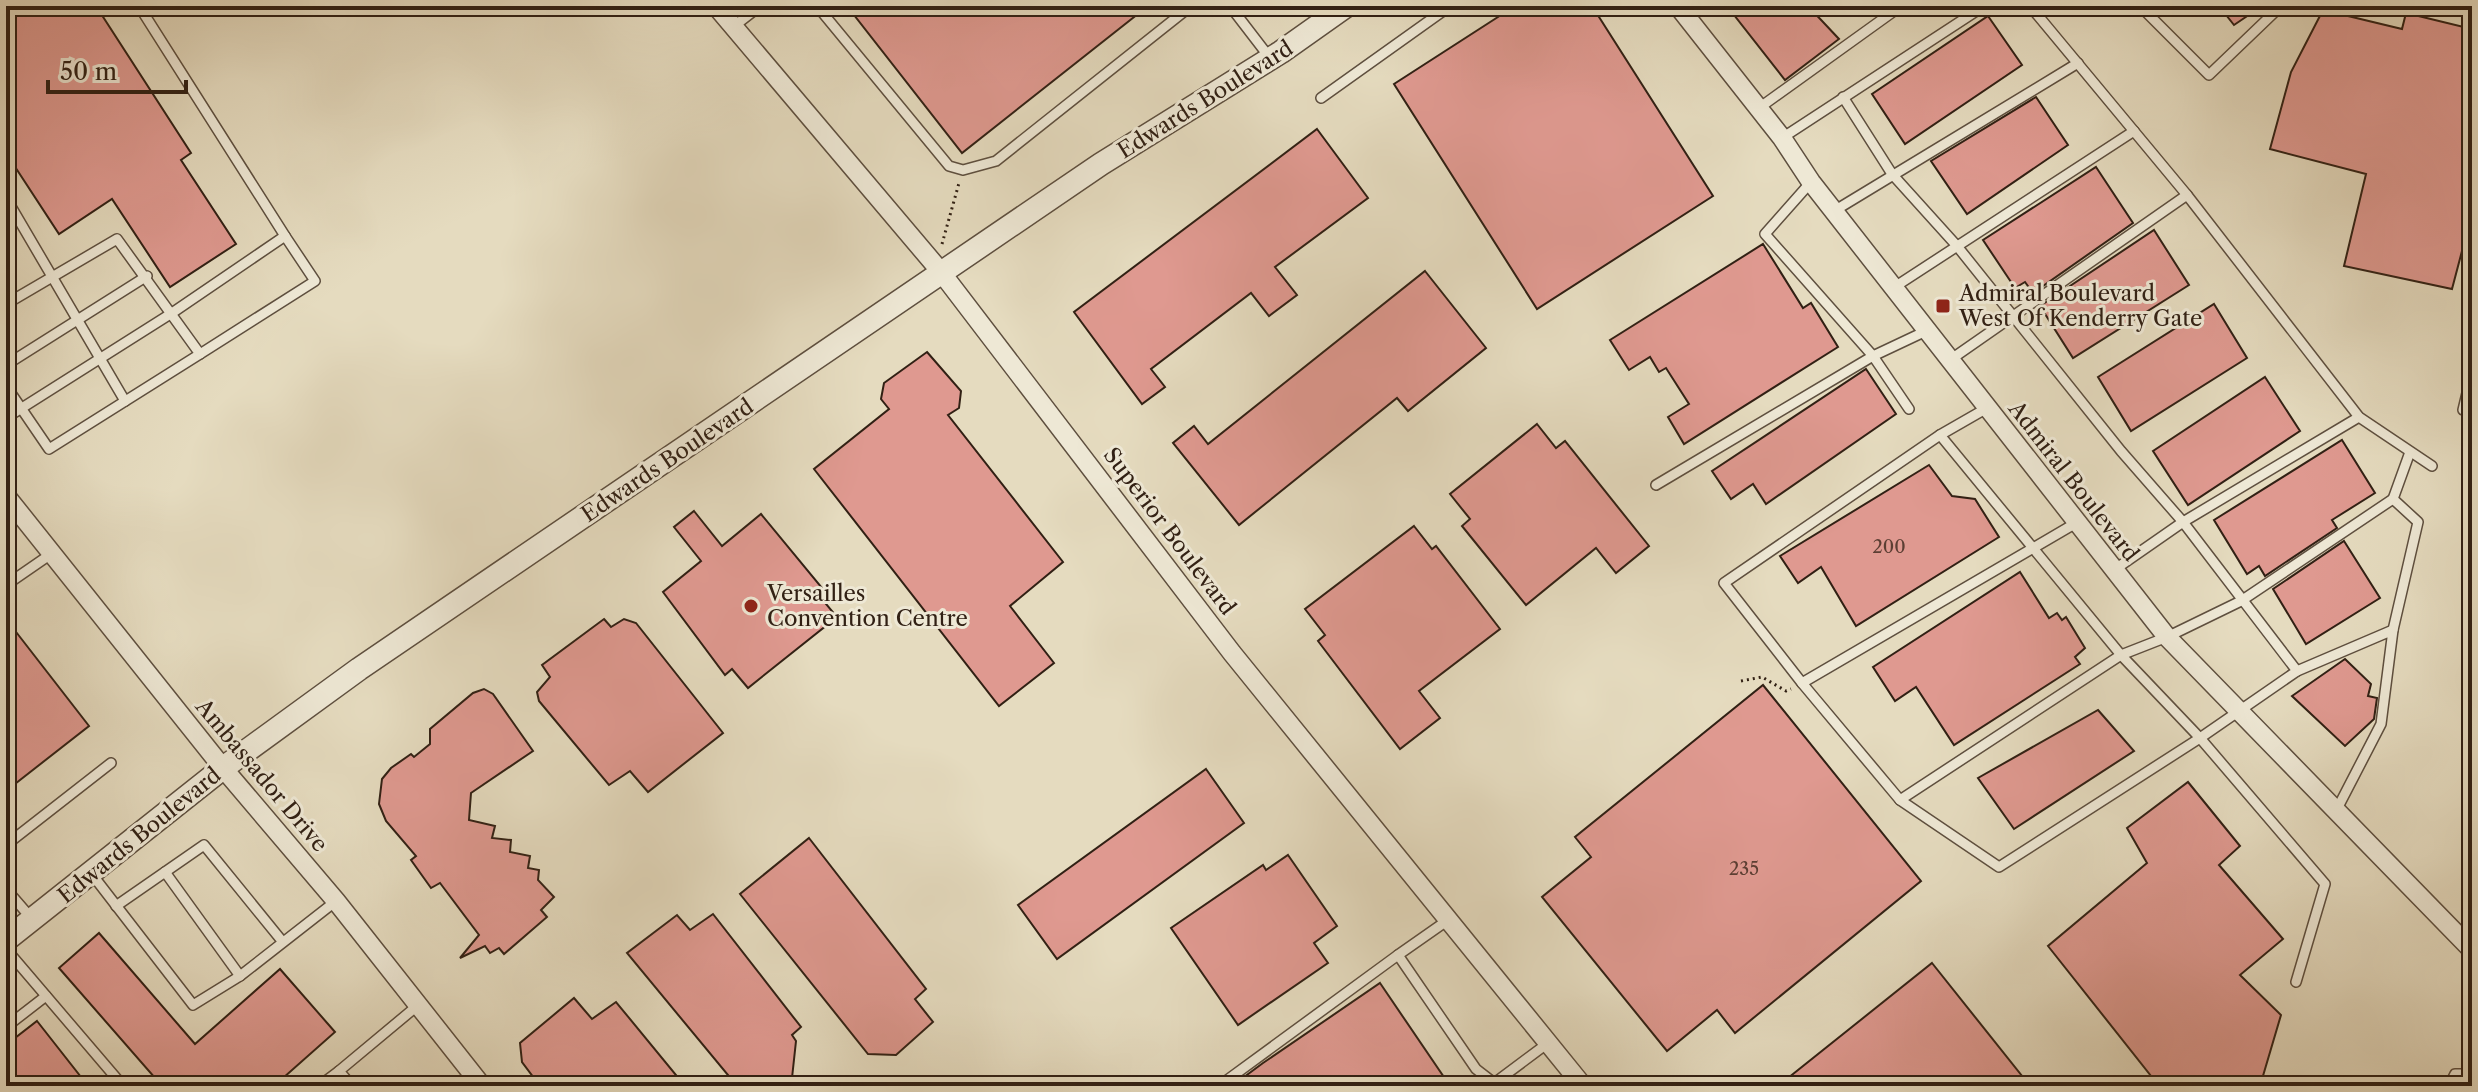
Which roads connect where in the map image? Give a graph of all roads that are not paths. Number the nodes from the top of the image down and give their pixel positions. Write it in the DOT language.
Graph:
graph roads {
  1 [pos="139,6"];
  2 [pos="716,6"];
  3 [pos="760,6"];
  4 [pos="817,6"];
  5 [pos="1191,6"];
  6 [pos="1230,6"];
  7 [pos="1346,6"];
  8 [pos="1450,6"];
  9 [pos="1678,6"];
  10 [pos="1901,6"];
  11 [pos="1984,6"];
  12 [pos="2030,6"];
  13 [pos="2140,6"];
  14 [pos="2281,6"];
  15 [pos="733,27"];
  16 [pos="1270,58"];
  17 [pos="2078,63"];
  18 [pos="1843,97"];
  19 [pos="1321,98"];
  20 [pos="1759,108"];
  21 [pos="2134,131"];
  22 [pos="1782,138"];
  23 [pos="1892,174"];
  24 [pos="1811,182"];
  25 [pos="2187,195"];
  26 [pos="6,198"];
  27 [pos="1834,211"];
  28 [pos="285,236"];
  29 [pos="1957,246"];
  30 [pos="941,272"];
  31 [pos="147,276"];
  32 [pos="52,280"];
  33 [pos="1893,288"];
  34 [pos="7,301"];
  35 [pos="172,313"];
  36 [pos="2014,317"];
  37 [pos="76,318"];
  38 [pos="1926,331"];
  39 [pos="200,354"];
  40 [pos="1873,356"];
  41 [pos="99,359"];
  42 [pos="1950,361"];
  43 [pos="6,365"];
  44 [pos="2472,372"];
  45 [pos="6,386"];
  46 [pos="125,401"];
  47 [pos="20,407"];
  48 [pos="1987,408"];
  49 [pos="1909,409"];
  50 [pos="2463,410"];
  51 [pos="2359,417"];
  52 [pos="6,418"];
  53 [pos="1940,435"];
  54 [pos="2410,452"];
  55 [pos="2432,466"];
  56 [pos="1656,485"];
  57 [pos="6,496"];
  58 [pos="2393,499"];
  59 [pos="2183,522"];
  60 [pos="2076,523"];
  61 [pos="2033,549"];
  62 [pos="51,554"];
  63 [pos="2113,570"];
  64 [pos="6,585"];
  65 [pos="2241,601"];
  66 [pos="2393,630"];
  67 [pos="2167,637"];
  68 [pos="2121,655"];
  69 [pos="2297,671"];
  70 [pos="1802,683"];
  71 [pos="2236,711"];
  72 [pos="2200,738"];
  73 [pos="111,763"];
  74 [pos="223,768"];
  75 [pos="1900,800"];
  76 [pos="2336,812"];
  77 [pos="6,845"];
  78 [pos="165,872"];
  79 [pos="91,873"];
  80 [pos="6,889"];
  81 [pos="336,901"];
  82 [pos="116,906"];
  83 [pos="32,919"];
  84 [pos="1448,920"];
  85 [pos="6,940"];
  86 [pos="282,941"];
  87 [pos="6,949"];
  88 [pos="2472,950"];
  89 [pos="1398,955"];
  90 [pos="240,976"];
  91 [pos="2296,982"];
  92 [pos="46,996"];
  93 [pos="417,1006"];
  94 [pos="6,1027"];
  95 [pos="1549,1043"];
  96 [pos="339,1071"];
  97 [pos="2472,1074"];
  98 [pos="1494,1085"];
  99 [pos="123,1086"];
  100 [pos="319,1086"];
  101 [pos="352,1086"];
  102 [pos="482,1086"];
  103 [pos="1219,1086"];
  104 [pos="1583,1086"];
  105 [pos="2449,1086"];
  1 -- 28 [label="lane"];
  2 -- 15 [label="street, Superior Boulevard"];
  3 -- 15 [label="lane"];
  4 -- 5 [label="lane"];
  6 -- 16 [label="lane"];
  7 -- 16 [label="street, Edwards Boulevard"];
  8 -- 19 [label="lane"];
  9 -- 20 [label="street, Admiral Boulevard"];
  10 -- 20 [label="lane"];
  11 -- 18 [label="lane"];
  12 -- 17 [label="lane"];
  13 -- 14 [label="lane"];
  15 -- 30 [label="street, Superior Boulevard"];
  16 -- 30 [label="street, Edwards Boulevard"];
  17 -- 21 [label="lane"];
  17 -- 23 [label="lane"];
  18 -- 22 [label="lane"];
  18 -- 23 [label="lane"];
  20 -- 22 [label="street, Admiral Boulevard"];
  21 -- 25 [label="lane"];
  21 -- 29 [label="lane"];
  22 -- 24 [label="street, Admiral Boulevard"];
  23 -- 27 [label="lane"];
  23 -- 29 [label="lane"];
  24 -- 27 [label="street, Admiral Boulevard"];
  24 -- 40 [label="lane"];
  25 -- 36 [label="lane"];
  25 -- 51 [label="lane"];
  26 -- 32 [label="lane"];
  27 -- 33 [label="street, Admiral Boulevard"];
  28 -- 35 [label="lane"];
  28 -- 39 [label="lane"];
  29 -- 33 [label="lane"];
  29 -- 36 [label="lane"];
  30 -- 74 [label="street, Edwards Boulevard"];
  30 -- 84 [label="street, Superior Boulevard"];
  31 -- 32 [label="lane"];
  31 -- 35 [label="lane"];
  31 -- 37 [label="lane"];
  32 -- 34 [label="lane"];
  32 -- 37 [label="lane"];
  33 -- 38 [label="street, Admiral Boulevard"];
  35 -- 39 [label="lane"];
  35 -- 41 [label="lane"];
  36 -- 42 [label="lane"];
  36 -- 59 [label="lane"];
  37 -- 41 [label="lane"];
  37 -- 43 [label="lane"];
  38 -- 40 [label="lane"];
  38 -- 42 [label="street, Admiral Boulevard"];
  39 -- 46 [label="lane"];
  40 -- 49 [label="lane"];
  40 -- 56 [label="lane"];
  41 -- 46 [label="lane"];
  41 -- 47 [label="lane"];
  42 -- 48 [label="street, Admiral Boulevard"];
  44 -- 50 [label="lane"];
  45 -- 47 [label="lane"];
  46 -- 47 [label="lane"];
  47 -- 52 [label="lane"];
  48 -- 53 [label="lane"];
  48 -- 60 [label="street, Admiral Boulevard"];
  51 -- 54 [label="lane"];
  51 -- 59 [label="lane"];
  53 -- 61 [label="lane"];
  53 -- 70 [label="lane"];
  54 -- 55 [label="lane"];
  54 -- 58 [label="lane"];
  57 -- 62 [label="street, Ambassador Drive"];
  58 -- 65 [label="lane"];
  58 -- 66 [label="lane"];
  59 -- 63 [label="lane"];
  59 -- 65 [label="lane"];
  60 -- 61 [label="lane"];
  60 -- 63 [label="street, Admiral Boulevard"];
  61 -- 68 [label="lane"];
  61 -- 70 [label="lane"];
  62 -- 64 [label="lane"];
  62 -- 74 [label="street, Ambassador Drive"];
  63 -- 67 [label="street, Admiral Boulevard"];
  65 -- 67 [label="lane"];
  65 -- 69 [label="lane"];
  66 -- 69 [label="lane"];
  66 -- 76 [label="lane"];
  67 -- 68 [label="lane"];
  67 -- 71 [label="street, Admiral Boulevard"];
  68 -- 72 [label="lane"];
  68 -- 75 [label="lane"];
  69 -- 71 [label="lane"];
  70 -- 75 [label="lane"];
  71 -- 72 [label="lane"];
  71 -- 76 [label="street, Admiral Boulevard"];
  72 -- 75 [label="lane"];
  72 -- 91 [label="lane"];
  73 -- 77 [label="lane"];
  74 -- 79 [label="street, Edwards Boulevard"];
  74 -- 81 [label="street, Ambassador Drive"];
  76 -- 88 [label="street, Admiral Boulevard"];
  78 -- 82 [label="lane"];
  78 -- 86 [label="lane"];
  78 -- 90 [label="lane"];
  79 -- 82 [label="lane"];
  79 -- 83 [label="street, Edwards Boulevard"];
  80 -- 83 [label="lane"];
  81 -- 86 [label="lane"];
  81 -- 93 [label="street, Ambassador Drive"];
  82 -- 90 [label="lane"];
  83 -- 85 [label="street, Edwards Boulevard"];
  84 -- 89 [label="lane"];
  84 -- 95 [label="street, Superior Boulevard"];
  86 -- 90 [label="lane"];
  87 -- 92 [label="lane"];
  89 -- 98 [label="lane"];
  89 -- 103 [label="lane"];
  92 -- 94 [label="lane"];
  92 -- 99 [label="lane"];
  93 -- 96 [label="lane"];
  93 -- 102 [label="street, Ambassador Drive"];
  95 -- 98 [label="lane"];
  95 -- 104 [label="street, Superior Boulevard"];
  96 -- 100 [label="lane"];
  96 -- 101 [label="lane"];
  97 -- 105 [label="lane"];
}
